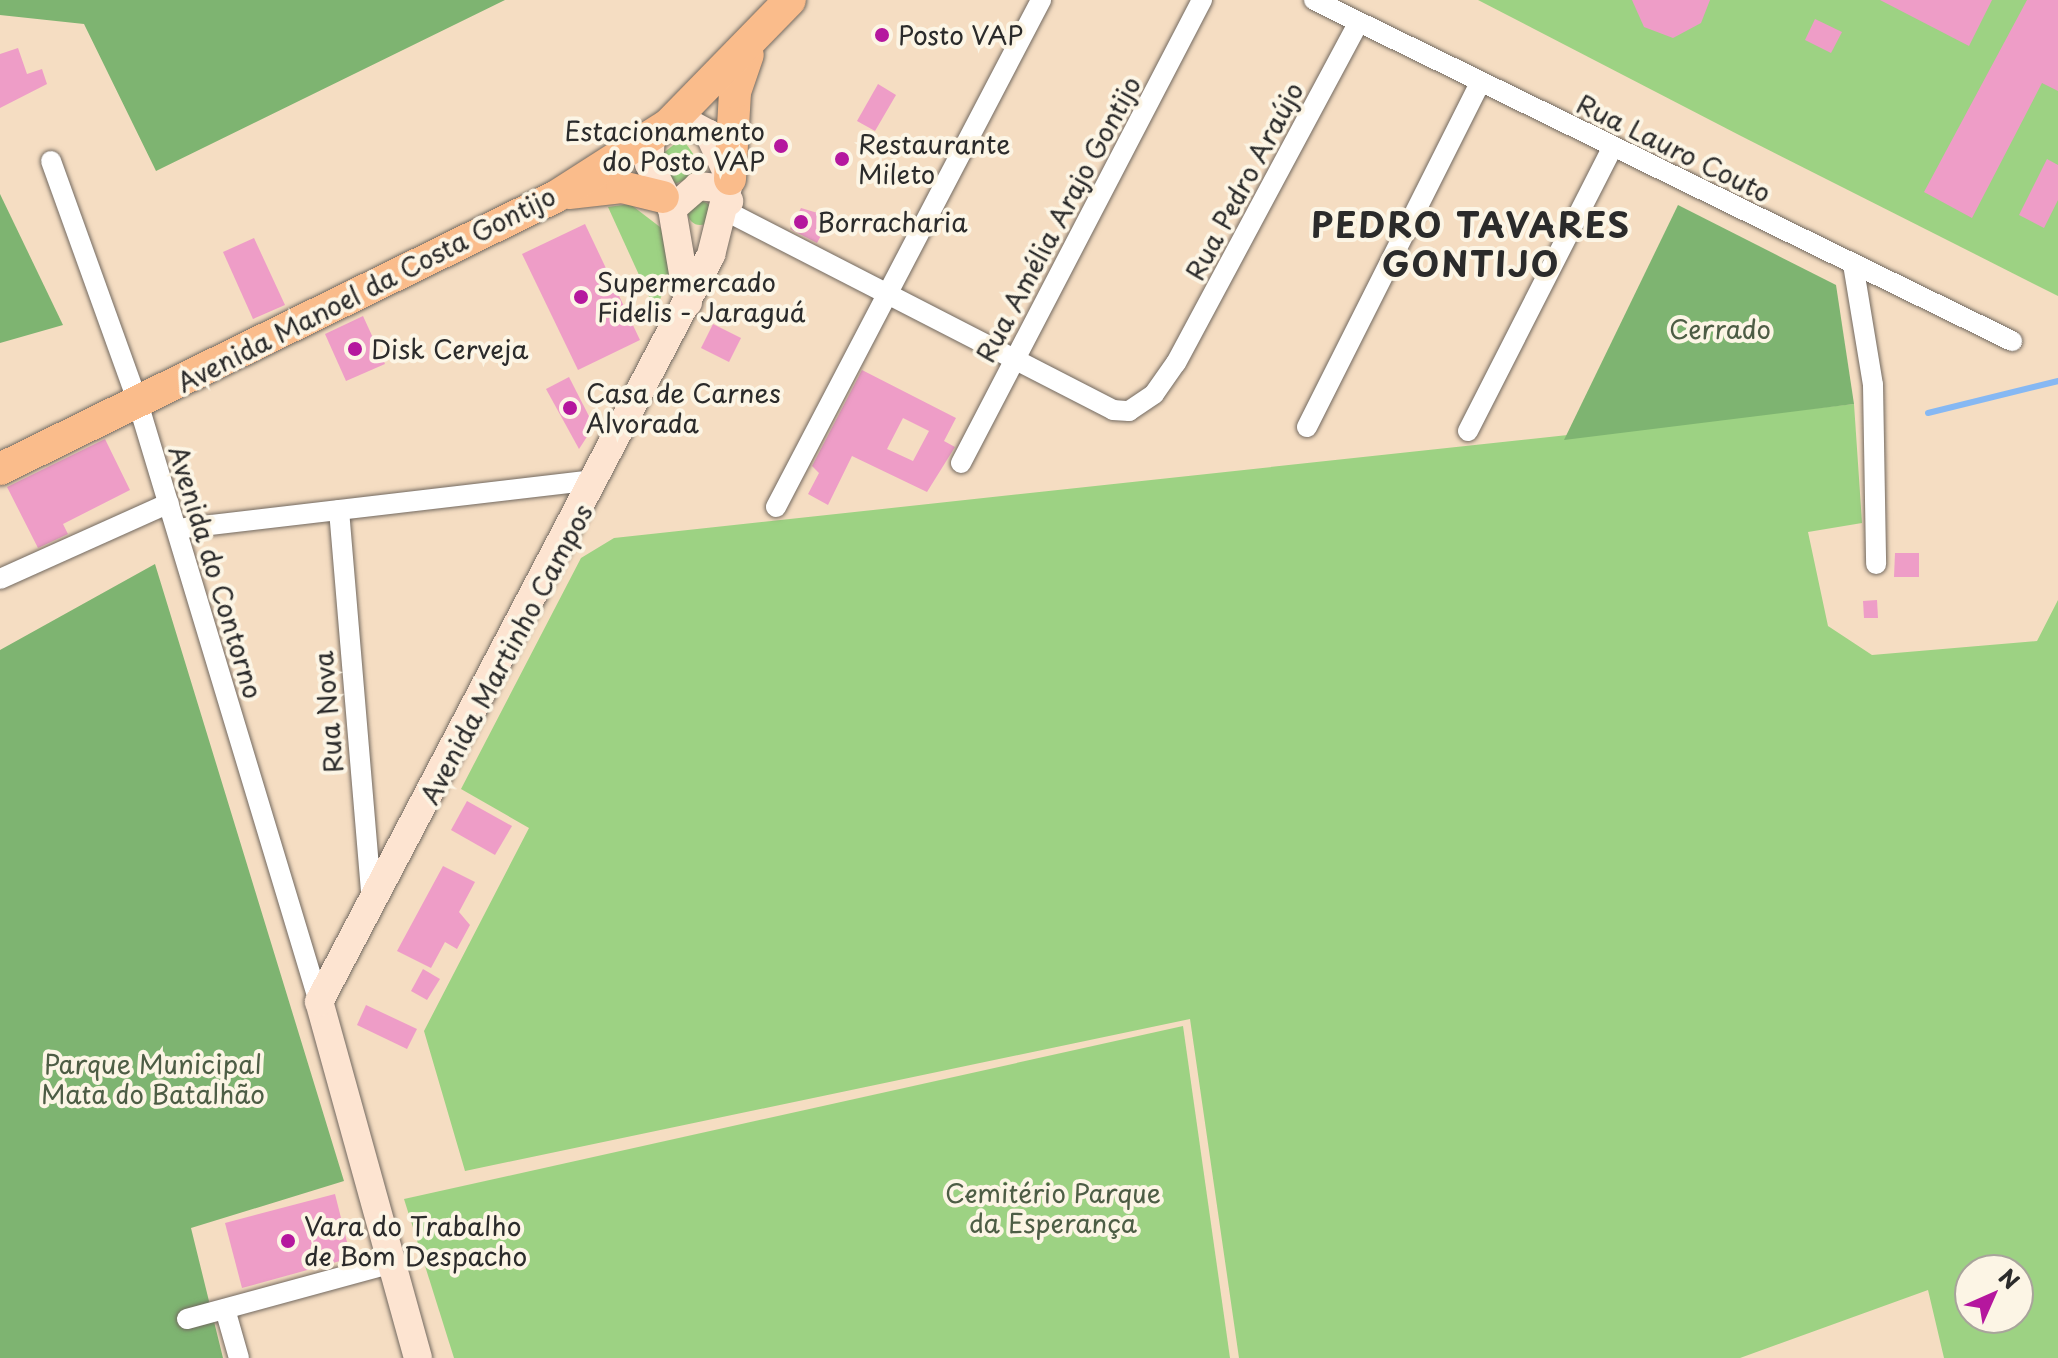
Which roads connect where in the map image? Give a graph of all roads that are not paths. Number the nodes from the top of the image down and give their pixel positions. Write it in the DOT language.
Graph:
graph roads {
  1 [pos="790,0"];
  2 [pos="1041,0"];
  3 [pos="1202,0"];
  4 [pos="1314,0"];
  5 [pos="1358,23"];
  6 [pos="750,49"];
  7 [pos="1480,83"];
  8 [pos="663,126"];
  9 [pos="1612,148"];
  10 [pos="51,161"];
  11 [pos="555,197"];
  12 [pos="729,197"];
  13 [pos="668,203"];
  14 [pos="1853,264"];
  15 [pos="887,294"];
  16 [pos="688,304"];
  17 [pos="2012,341"];
  18 [pos="1014,360"];
  19 [pos="138,403"];
  20 [pos="1307,427"];
  21 [pos="1468,431"];
  22 [pos="961,463"];
  23 [pos="0,469"];
  24 [pos="597,480"];
  25 [pos="169,503"];
  26 [pos="776,507"];
  27 [pos="339,510"];
  28 [pos="177,529"];
  29 [pos="1876,564"];
  30 [pos="0,579"];
  31 [pos="373,909"];
  32 [pos="319,1002"];
  33 [pos="390,1264"];
  34 [pos="225,1309"];
  35 [pos="187,1319"];
  36 [pos="239,1358"];
  37 [pos="418,1358"];
  1 -- 6 [label="main road"];
  2 -- 15 [label="street"];
  3 -- 18 [label="street, Rua Amélia Arajo Gontijo"];
  4 -- 5 [label="street, Rua Lauro Couto"];
  5 -- 7 [label="street, Rua Lauro Couto"];
  5 -- 18 [label="street, Rua Pedro Araújo"];
  6 -- 8 [label="main road, Avenida Manoel da Costa Gontijo"];
  6 -- 12 [label="main road"];
  7 -- 9 [label="street, Rua Lauro Couto"];
  7 -- 20 [label="street"];
  8 -- 11 [label="main road, Avenida Manoel da Costa Gontijo"];
  8 -- 12 [label="main road"];
  8 -- 13 [label="main road"];
  9 -- 14 [label="street, Rua Lauro Couto"];
  9 -- 21 [label="street"];
  10 -- 19 [label="street, Avenida do Contorno"];
  11 -- 13 [label="main road"];
  11 -- 19 [label="main road, Avenida Manoel da Costa Gontijo"];
  12 -- 13 [label="main road"];
  12 -- 15 [label="street"];
  12 -- 16 [label="main road, Avenida Martinho Campos"];
  13 -- 16 [label="main road"];
  14 -- 17 [label="street, Rua Lauro Couto"];
  14 -- 29 [label="street"];
  15 -- 18 [label="street"];
  15 -- 26 [label="street"];
  16 -- 24 [label="main road, Avenida Martinho Campos"];
  18 -- 22 [label="street, Rua Amélia Arajo Gontijo"];
  19 -- 23 [label="main road, Avenida Manoel da Costa Gontijo"];
  19 -- 25 [label="street, Avenida do Contorno"];
  24 -- 27 [label="street"];
  24 -- 31 [label="main road, Avenida Martinho Campos"];
  25 -- 28 [label="street, Avenida do Contorno"];
  25 -- 30 [label="street"];
  27 -- 28 [label="street"];
  27 -- 31 [label="street, Rua Nova"];
  28 -- 32 [label="street, Avenida do Contorno"];
  31 -- 32 [label="main road, Avenida Martinho Campos"];
  32 -- 33 [label="main road"];
  33 -- 34 [label="street"];
  33 -- 37 [label="main road"];
  34 -- 35 [label="street"];
  34 -- 36 [label="street"];
}
